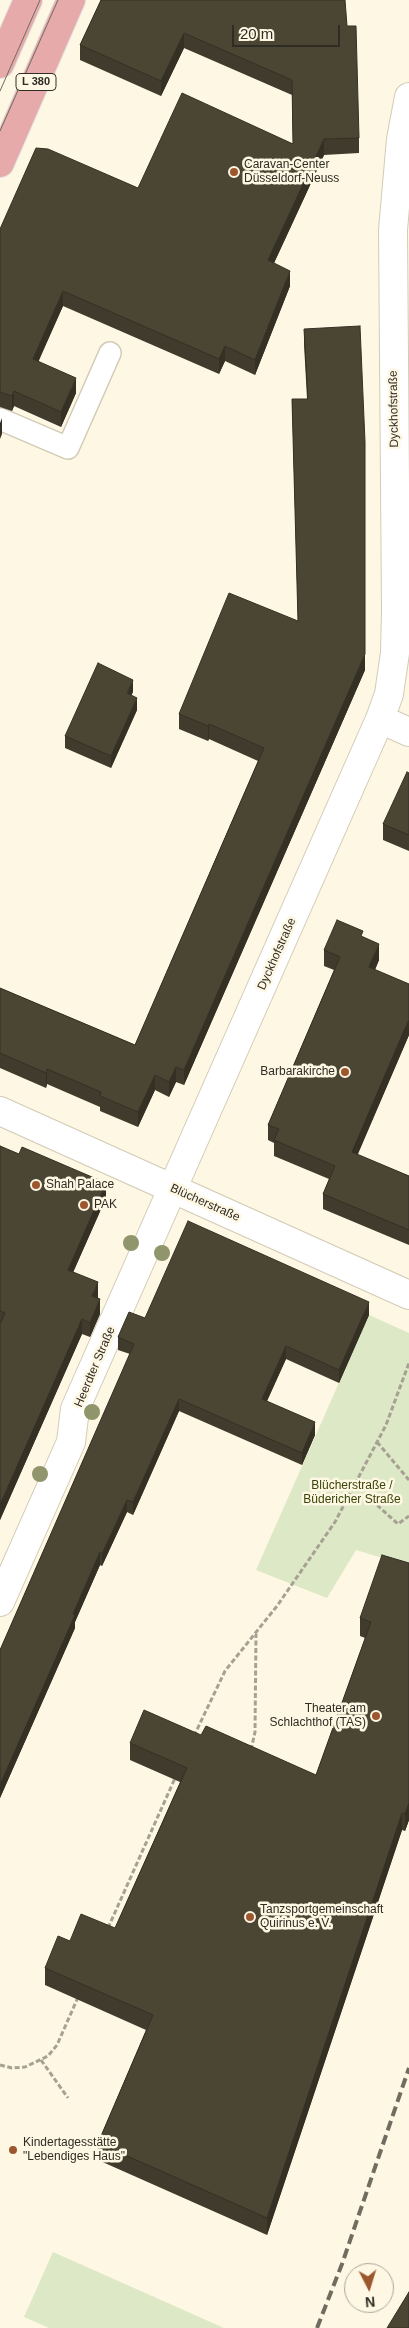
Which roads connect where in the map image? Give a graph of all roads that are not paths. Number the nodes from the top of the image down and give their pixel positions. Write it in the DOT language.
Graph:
graph roads {
  1 [pos="28,0"];
  2 [pos="71,0"];
  3 [pos="0,64"];
  4 [pos="409,98"];
  5 [pos="0,163"];
  6 [pos="110,353"];
  7 [pos="0,419"];
  8 [pos="380,719"];
  9 [pos="409,732"];
  10 [pos="0,1111"];
  11 [pos="173,1189"];
  12 [pos="409,1295"];
  13 [pos="0,1602"];
  1 -- 3 [label="main road, L 380"];
  2 -- 5 [label="main road, L 380"];
  4 -- 8 [label="street, Dyckhofstraße"];
  6 -- 7 [label="lane"];
  8 -- 9 [label="street"];
  8 -- 11 [label="street, Dyckhofstraße"];
  10 -- 11 [label="street, Blücherstraße"];
  11 -- 12 [label="street, Blücherstraße"];
  11 -- 13 [label="street, Heerdter Straße"];
}
